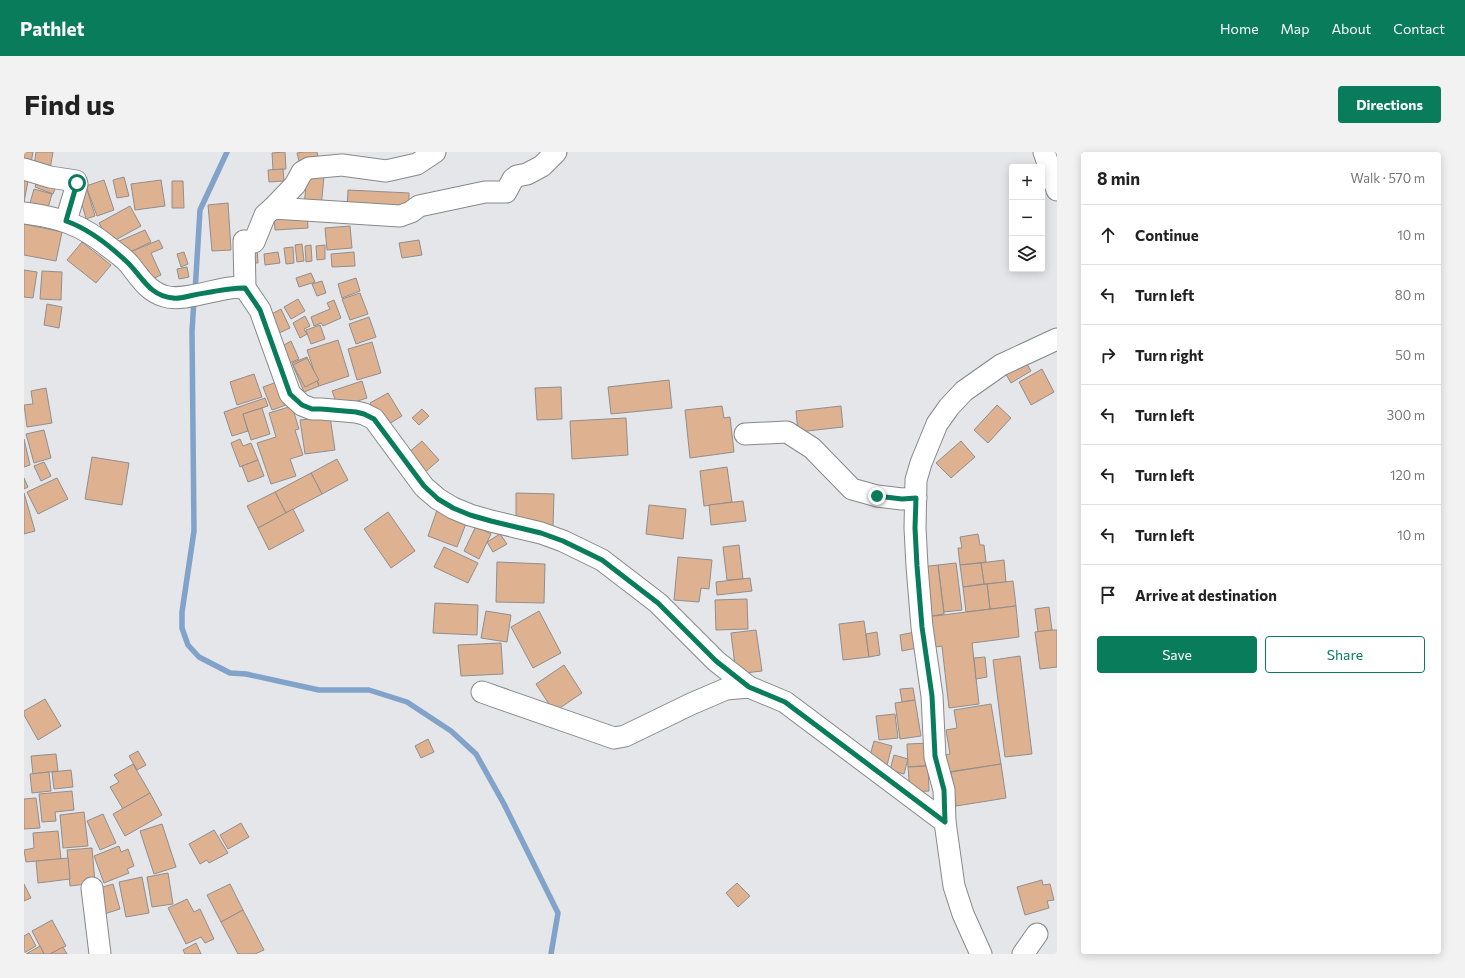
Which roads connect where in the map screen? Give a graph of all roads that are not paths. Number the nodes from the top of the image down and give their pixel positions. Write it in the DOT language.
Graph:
graph roads {
  1 [pos="435,152"];
  2 [pos="556,152"];
  3 [pos="1044,152"];
  4 [pos="24,169"];
  5 [pos="1057,190"];
  6 [pos="273,208"];
  7 [pos="24,213"];
  8 [pos="66,221"];
  9 [pos="238,288"];
  10 [pos="1057,338"];
  11 [pos="745,434"];
  12 [pos="916,498"];
  13 [pos="749,687"];
  14 [pos="482,692"];
  15 [pos="945,822"];
  16 [pos="92,888"];
  17 [pos="1037,934"];
  18 [pos="100,954"];
  19 [pos="981,954"];
  20 [pos="1023,954"];
  1 -- 6 [label="street"];
  2 -- 6 [label="street"];
  3 -- 5 [label="street"];
  4 -- 8 [label="street"];
  6 -- 9 [label="street"];
  7 -- 8 [label="street"];
  8 -- 9 [label="street"];
  9 -- 13 [label="street"];
  10 -- 12 [label="street"];
  11 -- 12 [label="street"];
  12 -- 15 [label="street"];
  13 -- 14 [label="street"];
  13 -- 15 [label="street"];
  15 -- 19 [label="street"];
  16 -- 18 [label="street"];
  17 -- 20 [label="street"];
}
